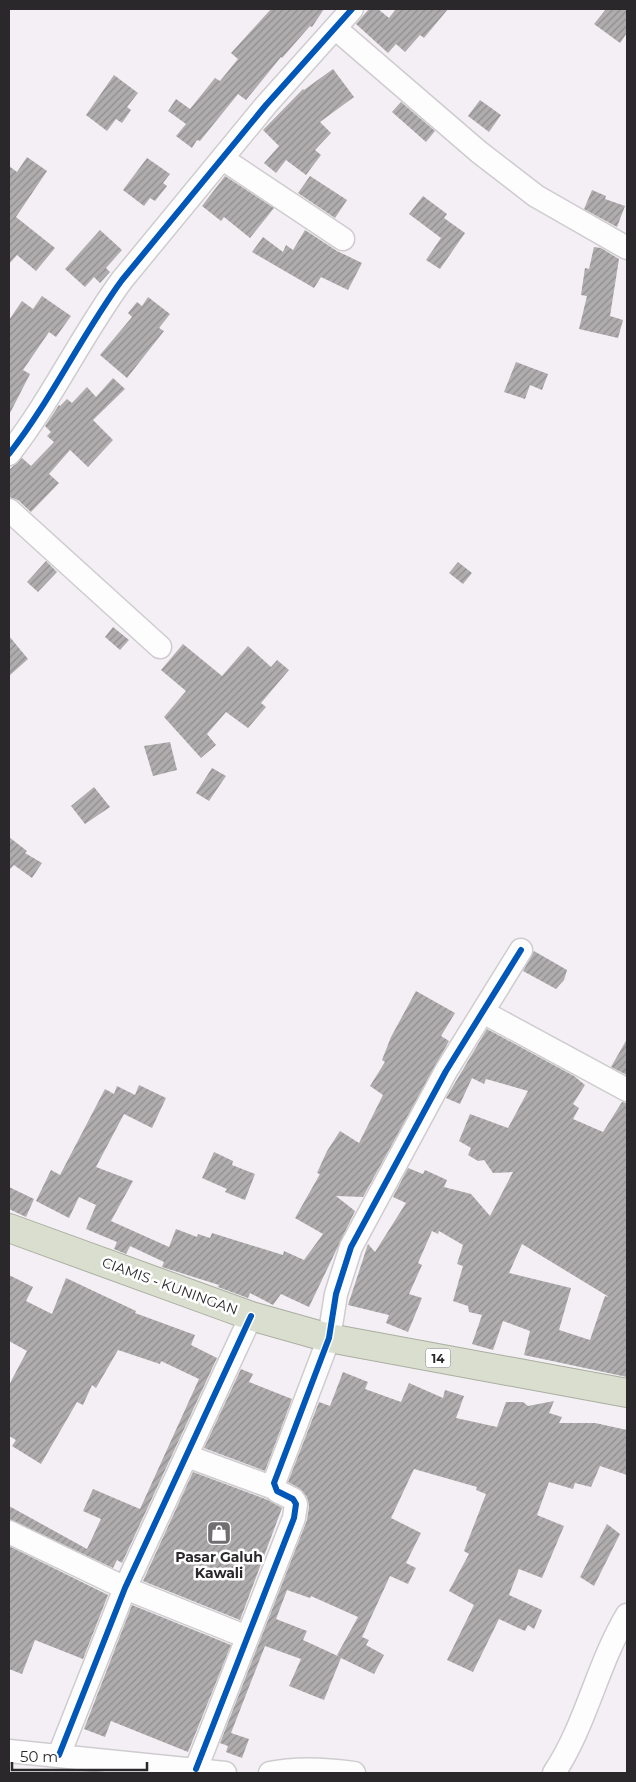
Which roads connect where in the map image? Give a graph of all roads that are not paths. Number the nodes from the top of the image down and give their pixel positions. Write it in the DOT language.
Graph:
graph roads {
  1 [pos="352,9"];
  2 [pos="335,28"];
  3 [pos="223,159"];
  4 [pos="343,239"];
  5 [pos="627,248"];
  6 [pos="9,454"];
  7 [pos="9,510"];
  8 [pos="160,647"];
  9 [pos="521,950"];
  10 [pos="483,1012"];
  11 [pos="627,1090"];
  12 [pos="9,1228"];
  13 [pos="251,1316"];
  14 [pos="329,1338"];
  15 [pos="627,1393"];
  16 [pos="187,1456"];
  17 [pos="274,1488"];
  18 [pos="9,1532"];
  19 [pos="125,1588"];
  20 [pos="627,1615"];
  21 [pos="248,1637"];
  22 [pos="9,1751"];
  23 [pos="58,1755"];
  24 [pos="196,1769"];
  25 [pos="225,1773"];
  26 [pos="270,1773"];
  27 [pos="354,1773"];
  28 [pos="554,1773"];
  1 -- 2 [label="street"];
  2 -- 3 [label="street"];
  2 -- 5 [label="street"];
  3 -- 4 [label="street"];
  3 -- 6 [label="street"];
  7 -- 8 [label="street"];
  9 -- 10 [label="street"];
  10 -- 11 [label="street"];
  10 -- 14 [label="street"];
  12 -- 13 [label="highway, CIAMIS - KUNINGAN / 14"];
  13 -- 14 [label="highway, CIAMIS - KUNINGAN / 14"];
  13 -- 16 [label="street"];
  14 -- 15 [label="highway, CIAMIS - KUNINGAN / 14"];
  14 -- 17 [label="street"];
  16 -- 17 [label="street"];
  16 -- 19 [label="street"];
  17 -- 21 [label="street"];
  18 -- 19 [label="street"];
  19 -- 21 [label="street"];
  19 -- 23 [label="street"];
  20 -- 28 [label="street"];
  21 -- 24 [label="street"];
  22 -- 23 [label="street"];
  23 -- 24 [label="street"];
  24 -- 25 [label="street"];
  26 -- 27 [label="street"];
}
